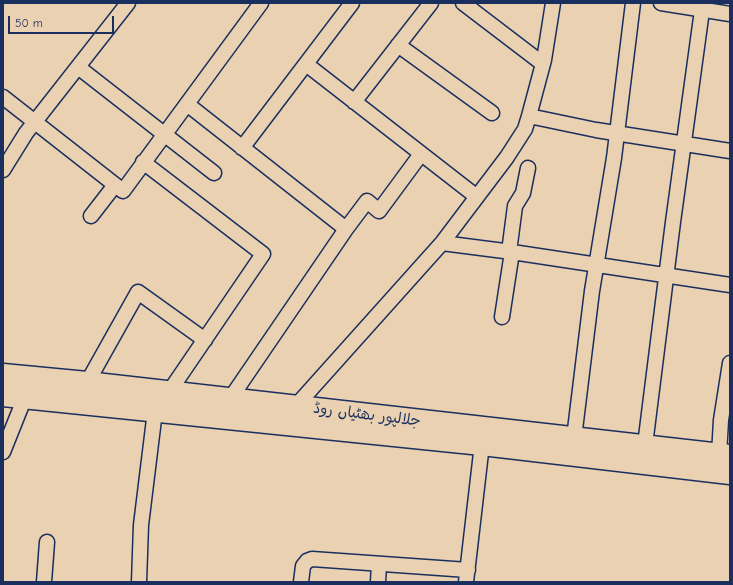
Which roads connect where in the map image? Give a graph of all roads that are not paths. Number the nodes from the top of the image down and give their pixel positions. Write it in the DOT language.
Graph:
graph roads {
  1 [pos="261,3"];
  2 [pos="352,3"];
  3 [pos="431,3"];
  4 [pos="463,3"];
  5 [pos="553,3"];
  6 [pos="633,3"];
  7 [pos="662,3"];
  8 [pos="121,5"];
  9 [pos="702,6"];
  10 [pos="730,14"];
  11 [pos="398,45"];
  12 [pos="306,64"];
  13 [pos="543,64"];
  14 [pos="78,67"];
  15 [pos="3,97"];
  16 [pos="354,102"];
  17 [pos="187,104"];
  18 [pos="492,113"];
  19 [pos="530,116"];
  20 [pos="35,122"];
  21 [pos="618,133"];
  22 [pos="164,134"];
  23 [pos="684,144"];
  24 [pos="242,148"];
  25 [pos="730,151"];
  26 [pos="421,154"];
  27 [pos="143,162"];
  28 [pos="528,168"];
  29 [pos="3,170"];
  30 [pos="214,173"];
  31 [pos="115,185"];
  32 [pos="477,197"];
  33 [pos="91,216"];
  34 [pos="346,229"];
  35 [pos="442,243"];
  36 [pos="511,252"];
  37 [pos="596,265"];
  38 [pos="666,275"];
  39 [pos="730,285"];
  40 [pos="502,317"];
  41 [pos="205,340"];
  42 [pos="730,363"];
  43 [pos="3,375"];
  44 [pos="87,383"];
  45 [pos="169,392"];
  46 [pos="3,395"];
  47 [pos="25,397"];
  48 [pos="230,399"];
  49 [pos="296,407"];
  50 [pos="155,410"];
  51 [pos="574,438"];
  52 [pos="482,444"];
  53 [pos="645,445"];
  54 [pos="3,452"];
  55 [pos="726,461"];
  56 [pos="46,542"];
  57 [pos="380,564"];
  58 [pos="467,576"];
  59 [pos="44,582"];
  60 [pos="139,582"];
  61 [pos="301,582"];
  62 [pos="378,582"];
  1 -- 17 [label="street"];
  2 -- 12 [label="street"];
  3 -- 11 [label="street"];
  4 -- 13 [label="street"];
  5 -- 13 [label="street"];
  6 -- 21 [label="street"];
  7 -- 9 [label="street"];
  8 -- 14 [label="street"];
  9 -- 10 [label="street"];
  9 -- 23 [label="street"];
  11 -- 16 [label="street"];
  11 -- 18 [label="street"];
  12 -- 16 [label="street"];
  12 -- 24 [label="street"];
  13 -- 19 [label="street"];
  14 -- 20 [label="street"];
  14 -- 22 [label="street"];
  15 -- 20 [label="street"];
  16 -- 26 [label="street"];
  17 -- 22 [label="street"];
  17 -- 24 [label="street"];
  19 -- 21 [label="street"];
  19 -- 32 [label="street"];
  20 -- 29 [label="street"];
  20 -- 31 [label="street"];
  21 -- 23 [label="street"];
  21 -- 37 [label="street"];
  22 -- 27 [label="street"];
  22 -- 30 [label="street"];
  23 -- 25 [label="street"];
  23 -- 38 [label="street"];
  24 -- 34 [label="street"];
  26 -- 32 [label="street"];
  26 -- 34 [label="street"];
  27 -- 31 [label="street"];
  27 -- 41 [label="street"];
  28 -- 36 [label="street"];
  31 -- 33 [label="street"];
  32 -- 35 [label="street"];
  34 -- 48 [label="street"];
  35 -- 36 [label="street"];
  35 -- 49 [label="street"];
  36 -- 37 [label="street"];
  36 -- 40 [label="street"];
  37 -- 38 [label="street"];
  37 -- 51 [label="street"];
  38 -- 39 [label="street"];
  38 -- 53 [label="street"];
  41 -- 44 [label="street"];
  41 -- 45 [label="street"];
  42 -- 55 [label="street"];
  43 -- 44 [label="main road, جلالپور بھٹیاں روڈ"];
  44 -- 45 [label="main road, جلالپور بھٹیاں روڈ"];
  45 -- 48 [label="main road, جلالپور بھٹیاں روڈ"];
  46 -- 47 [label="main road, جلالپور بھٹیاں روڈ"];
  47 -- 50 [label="main road, جلالپور بھٹیاں روڈ"];
  47 -- 54 [label="street"];
  48 -- 49 [label="main road, جلالپور بھٹیاں روڈ"];
  49 -- 51 [label="main road, جلالپور بھٹیاں روڈ"];
  50 -- 52 [label="main road, جلالپور بھٹیاں روڈ"];
  50 -- 60 [label="street"];
  51 -- 53 [label="main road, جلالپور بھٹیاں روڈ"];
  52 -- 55 [label="main road, جلالپور بھٹیاں روڈ"];
  52 -- 58 [label="street"];
  53 -- 55 [label="main road, جلالپور بھٹیاں روڈ"];
  56 -- 59 [label="street"];
  57 -- 58 [label="street"];
  57 -- 61 [label="street"];
  57 -- 62 [label="street"];
}
